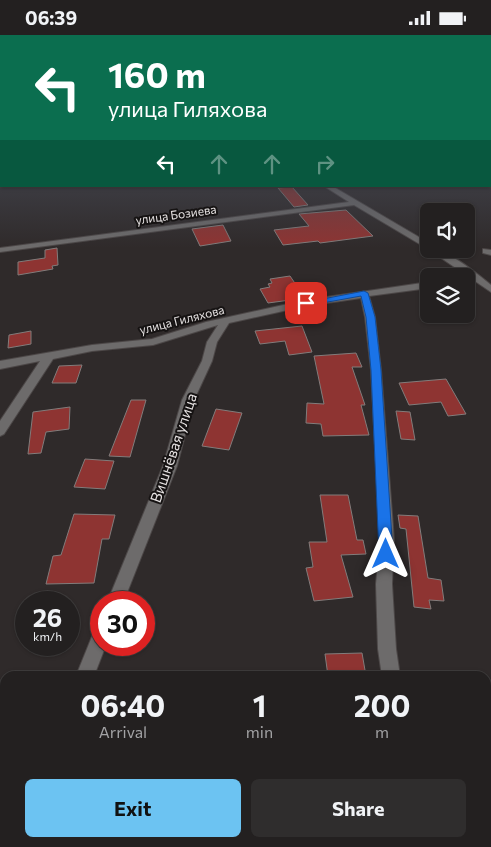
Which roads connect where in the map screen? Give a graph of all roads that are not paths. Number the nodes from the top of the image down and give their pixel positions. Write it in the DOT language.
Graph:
graph roads {
  1 [pos="329,188"];
  2 [pos="356,203"];
  3 [pos="420,242"];
  4 [pos="0,250"];
  5 [pos="446,258"];
  6 [pos="475,283"];
  7 [pos="488,285"];
  8 [pos="420,286"];
  9 [pos="364,293"];
  10 [pos="224,323"];
  11 [pos="49,355"];
  12 [pos="0,365"];
  13 [pos="0,431"];
  14 [pos="121,591"];
  15 [pos="93,656"];
  16 [pos="87,671"];
  17 [pos="390,671"];
  1 -- 2 [label="street"];
  2 -- 3 [label="street"];
  2 -- 4 [label="street, улица Бозиева"];
  5 -- 7 [label="street"];
  6 -- 7 [label="street"];
  8 -- 9 [label="street, улица Гиляхова"];
  9 -- 10 [label="street, улица Гиляхова"];
  9 -- 17 [label="street"];
  10 -- 11 [label="street, улица Гиляхова"];
  10 -- 14 [label="street, Вишнёвая улица"];
  11 -- 12 [label="street, улица Гиляхова"];
  11 -- 13 [label="street"];
  15 -- 16 [label="street"];
}
